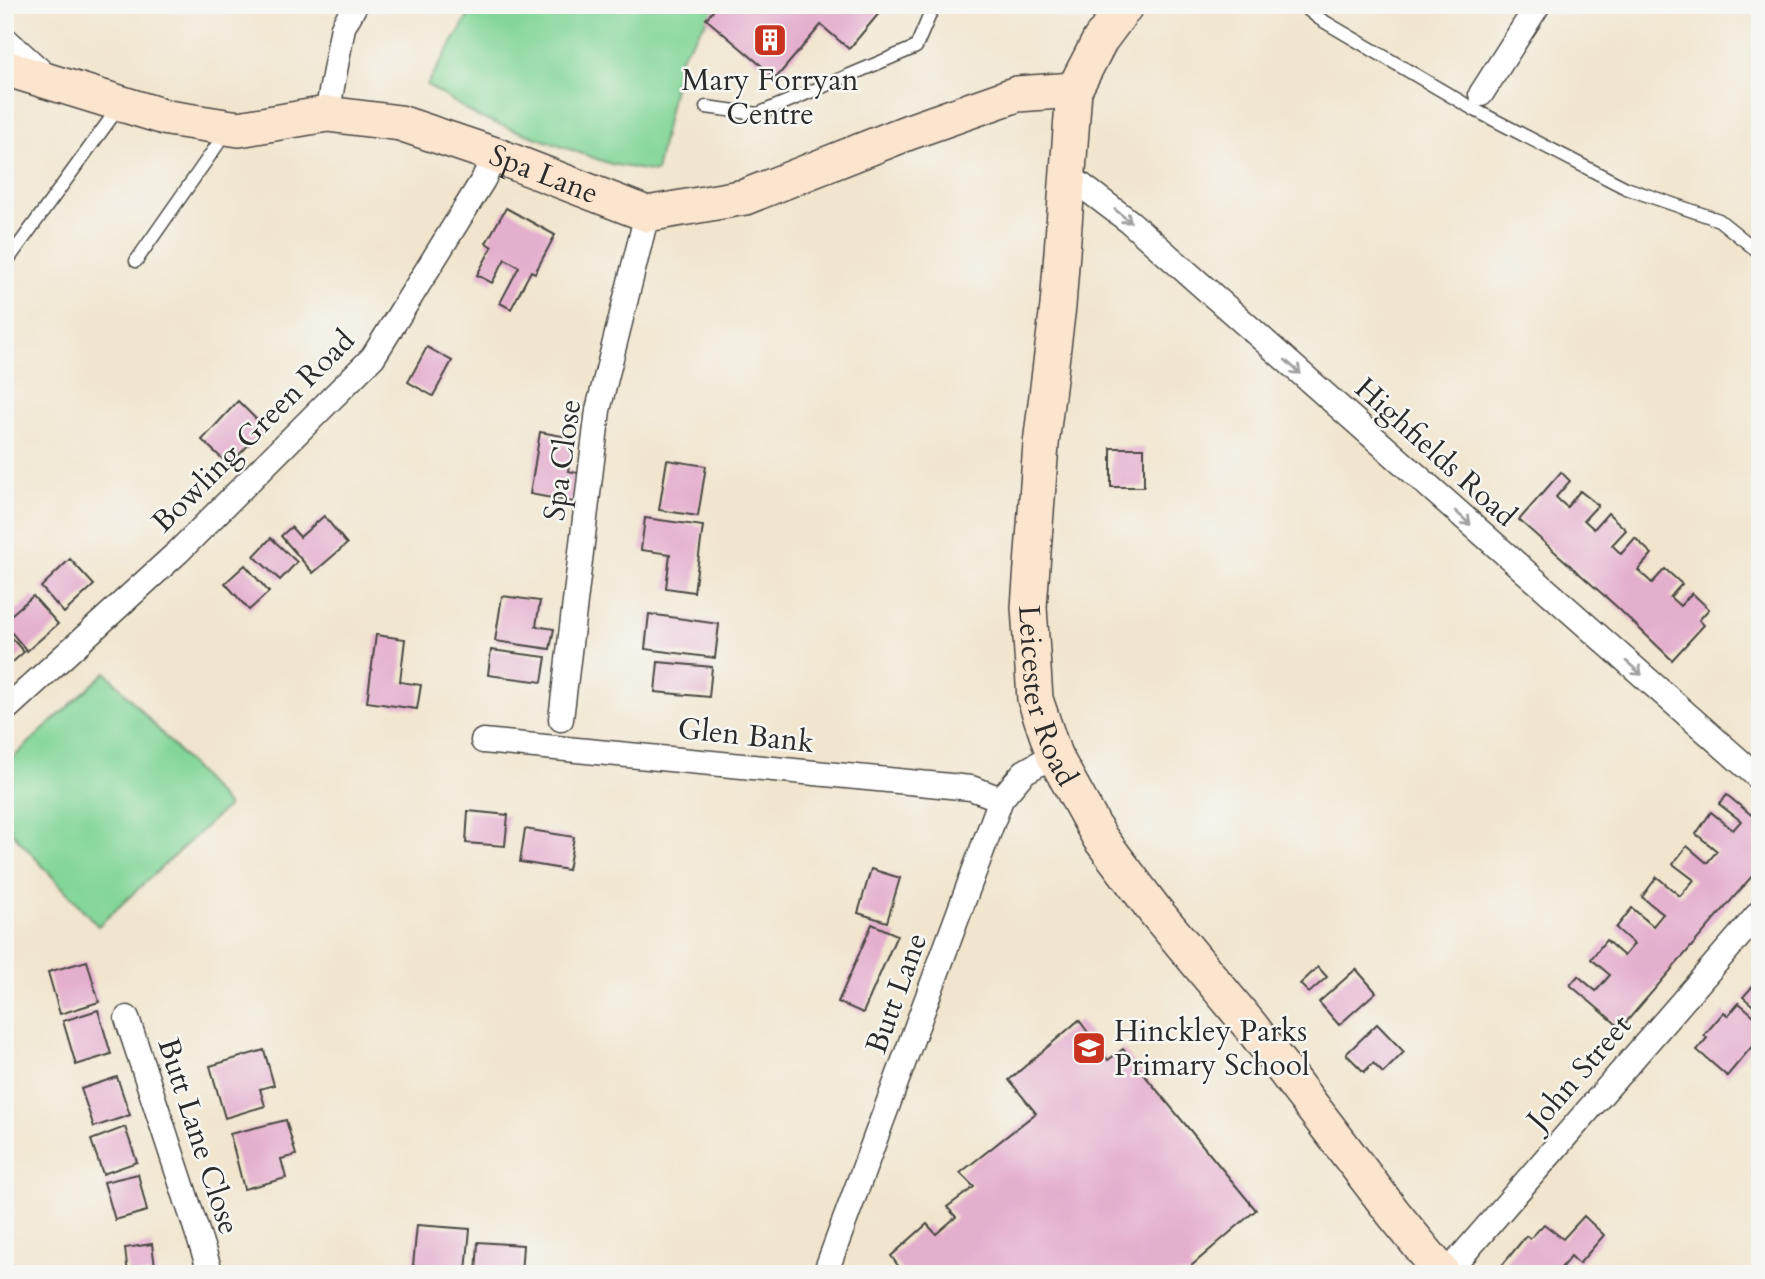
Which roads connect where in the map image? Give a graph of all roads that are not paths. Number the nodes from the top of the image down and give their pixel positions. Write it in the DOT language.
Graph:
graph roads {
  1 [pos="355,5"];
  2 [pos="934,5"];
  3 [pos="1126,5"];
  4 [pos="1301,5"];
  5 [pos="1537,6"];
  6 [pos="5,38"];
  7 [pos="5,68"];
  8 [pos="54,84"];
  9 [pos="1074,90"];
  10 [pos="1481,94"];
  11 [pos="121,104"];
  12 [pos="706,107"];
  13 [pos="327,114"];
  14 [pos="230,128"];
  15 [pos="495,155"];
  16 [pos="1068,175"];
  17 [pos="647,214"];
  18 [pos="1760,253"];
  19 [pos="136,261"];
  20 [pos="5,264"];
  21 [pos="5,710"];
  22 [pos="561,719"];
  23 [pos="483,741"];
  24 [pos="1054,755"];
  25 [pos="1760,779"];
  26 [pos="1002,799"];
  27 [pos="1760,912"];
  28 [pos="127,1018"];
  29 [pos="211,1274"];
  30 [pos="825,1274"];
  31 [pos="1445,1274"];
  1 -- 13 [label="street"];
  2 -- 12 [label="lane"];
  3 -- 9 [label="main road, Leicester Road"];
  4 -- 18 [label="lane"];
  5 -- 10 [label="street"];
  6 -- 8 [label="street"];
  7 -- 8 [label="main road, Spa Lane"];
  8 -- 11 [label="main road, Spa Lane"];
  9 -- 16 [label="main road, Leicester Road"];
  9 -- 17 [label="main road"];
  11 -- 14 [label="main road, Spa Lane"];
  11 -- 20 [label="lane"];
  13 -- 14 [label="main road, Spa Lane"];
  13 -- 15 [label="main road, Spa Lane"];
  14 -- 19 [label="lane"];
  15 -- 17 [label="main road, Spa Lane"];
  15 -- 21 [label="street, Bowling Green Road"];
  16 -- 24 [label="main road, Leicester Road"];
  16 -- 25 [label="street, Highfields Road, one-way"];
  17 -- 22 [label="street, Spa Close"];
  23 -- 26 [label="street, Glen Bank"];
  24 -- 26 [label="street, Butt Lane"];
  24 -- 31 [label="main road, Leicester Road"];
  26 -- 30 [label="street, Butt Lane"];
  27 -- 31 [label="street, John Street"];
  28 -- 29 [label="street, Butt Lane Close"];
}
